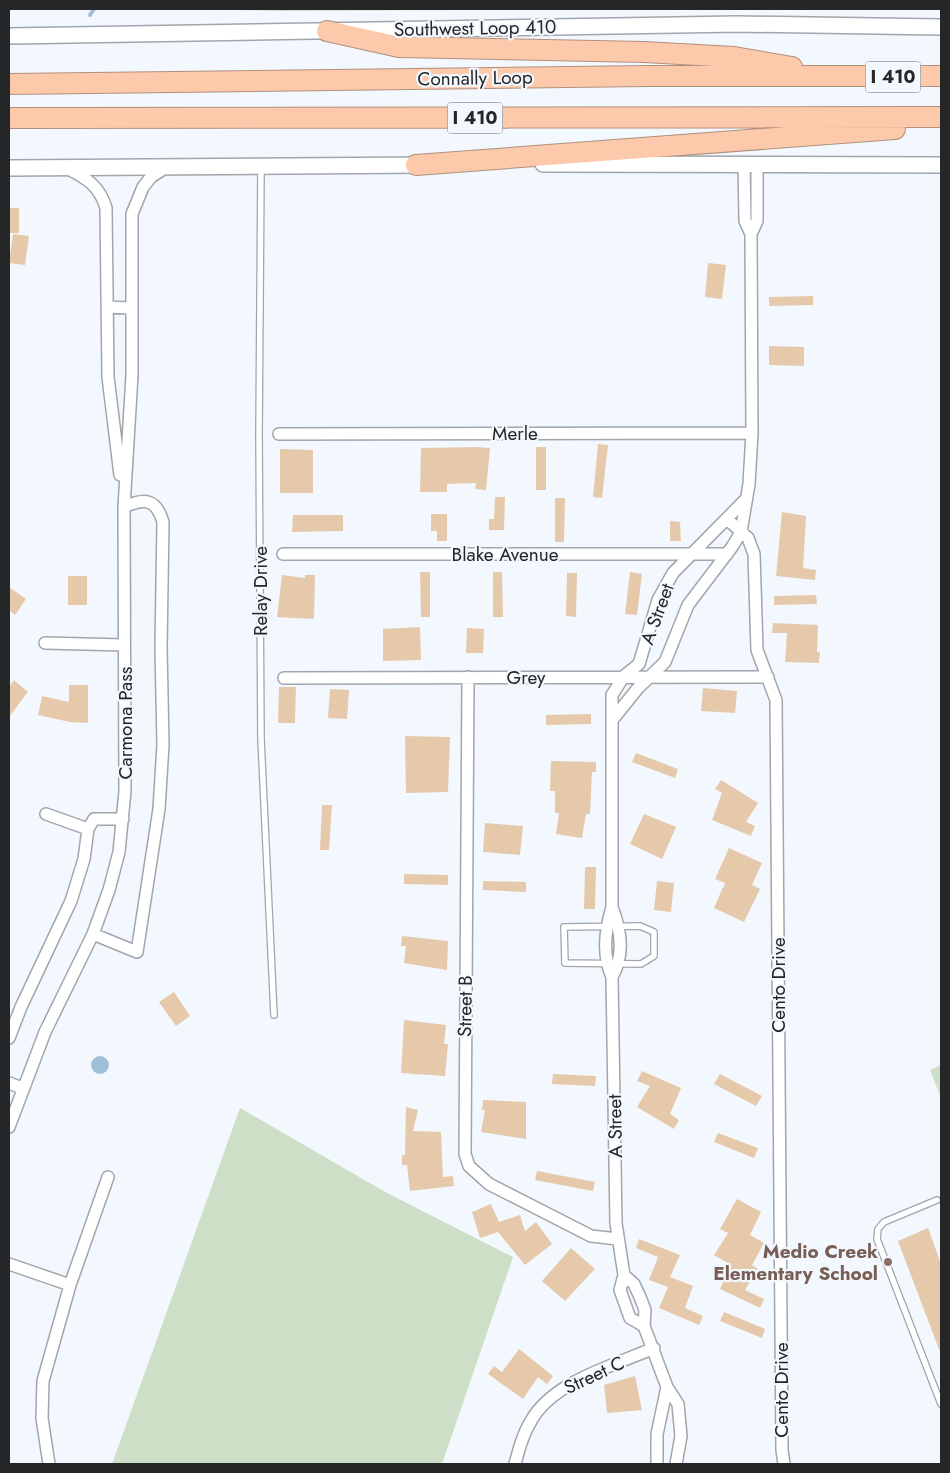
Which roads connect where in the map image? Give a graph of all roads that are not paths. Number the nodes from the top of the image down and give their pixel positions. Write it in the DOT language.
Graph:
graph roads {
  1 [pos="941,27"];
  2 [pos="327,31"];
  3 [pos="9,36"];
  4 [pos="941,76"];
  5 [pos="846,77"];
  6 [pos="9,84"];
  7 [pos="941,117"];
  8 [pos="9,118"];
  9 [pos="941,124"];
  10 [pos="750,164"];
  11 [pos="416,165"];
  12 [pos="941,165"];
  13 [pos="168,166"];
  14 [pos="261,166"];
  15 [pos="9,168"];
  16 [pos="68,169"];
  17 [pos="107,307"];
  18 [pos="131,308"];
  19 [pos="752,433"];
  20 [pos="279,434"];
  21 [pos="746,499"];
  22 [pos="124,507"];
  23 [pos="727,519"];
  24 [pos="741,532"];
  25 [pos="282,554"];
  26 [pos="690,554"];
  27 [pos="727,554"];
  28 [pos="45,643"];
  29 [pos="124,645"];
  30 [pos="624,676"];
  31 [pos="652,676"];
  32 [pos="468,677"];
  33 [pos="768,677"];
  34 [pos="284,678"];
  35 [pos="613,719"];
  36 [pos="46,814"];
  37 [pos="123,818"];
  38 [pos="88,830"];
  39 [pos="612,907"];
  40 [pos="606,926"];
  41 [pos="619,926"];
  42 [pos="92,934"];
  43 [pos="606,963"];
  44 [pos="620,964"];
  45 [pos="612,977"];
  46 [pos="274,1015"];
  47 [pos="9,1038"];
  48 [pos="9,1083"];
  49 [pos="22,1088"];
  50 [pos="9,1127"];
  51 [pos="108,1177"];
  52 [pos="937,1200"];
  53 [pos="618,1239"];
  54 [pos="9,1264"];
  55 [pos="624,1275"];
  56 [pos="70,1285"];
  57 [pos="644,1326"];
  58 [pos="654,1348"];
  59 [pos="667,1387"];
  60 [pos="941,1404"];
  61 [pos="49,1464"];
  62 [pos="515,1464"];
  63 [pos="657,1464"];
  64 [pos="676,1464"];
  65 [pos="784,1464"];
  1 -- 2 [label="main road, Southwest Loop 410"];
  2 -- 3 [label="main road, Southwest Loop 410"];
  2 -- 5 [label="highway"];
  4 -- 5 [label="highway, Connally Loop / I 410"];
  5 -- 6 [label="highway, Connally Loop / I 410"];
  7 -- 8 [label="highway, Connally Loop / I 410"];
  9 -- 11 [label="highway"];
  10 -- 11 [label="main road"];
  10 -- 12 [label="main road"];
  10 -- 19 [label="street, A Street"];
  11 -- 14 [label="main road"];
  13 -- 14 [label="main road"];
  13 -- 16 [label="main road"];
  13 -- 18 [label="street, Carmona Pass"];
  14 -- 46 [label="lane, Relay Drive"];
  15 -- 16 [label="main road"];
  16 -- 17 [label="street, Carmona Pass"];
  17 -- 18 [label="street"];
  17 -- 22 [label="street, Carmona Pass"];
  18 -- 22 [label="street, Carmona Pass"];
  19 -- 20 [label="street, Merle"];
  19 -- 21 [label="street, A Street"];
  21 -- 23 [label="street, A Street"];
  21 -- 24 [label="street, A Street"];
  22 -- 29 [label="street, Carmona Pass"];
  22 -- 42 [label="street"];
  23 -- 24 [label="street, Cento Drive"];
  23 -- 26 [label="street, A Street"];
  24 -- 27 [label="street, A Street"];
  24 -- 33 [label="street, Cento Drive"];
  25 -- 26 [label="street, Blake Avenue"];
  26 -- 27 [label="street, Blake Avenue"];
  26 -- 30 [label="street, A Street"];
  27 -- 31 [label="street, A Street"];
  28 -- 29 [label="street"];
  29 -- 37 [label="street, Carmona Pass"];
  30 -- 31 [label="street, Grey"];
  30 -- 32 [label="street, Grey"];
  30 -- 35 [label="street, A Street"];
  31 -- 33 [label="street, Grey"];
  31 -- 35 [label="street, A Street"];
  32 -- 34 [label="street, Grey"];
  32 -- 53 [label="street, Street B"];
  33 -- 65 [label="street, Cento Drive"];
  35 -- 39 [label="street, A Street"];
  36 -- 38 [label="street"];
  37 -- 38 [label="street"];
  37 -- 42 [label="street, Carmona Pass"];
  38 -- 47 [label="street"];
  39 -- 40 [label="street, A Street"];
  39 -- 41 [label="street, A Street"];
  40 -- 41 [label="lane"];
  40 -- 43 [label="street, A Street"];
  40 -- 43 [label="lane"];
  41 -- 44 [label="street, A Street"];
  41 -- 44 [label="lane"];
  42 -- 49 [label="street, Carmona Pass"];
  43 -- 44 [label="lane"];
  43 -- 45 [label="street, A Street"];
  44 -- 45 [label="street"];
  45 -- 53 [label="street, A Street"];
  48 -- 49 [label="street"];
  49 -- 50 [label="street, Carmona Pass"];
  51 -- 56 [label="street"];
  52 -- 60 [label="lane"];
  53 -- 55 [label="street, A Street"];
  54 -- 56 [label="street"];
  55 -- 57 [label="street, A Street"];
  55 -- 57 [label="street, A Street"];
  56 -- 61 [label="street"];
  57 -- 58 [label="street, A Street"];
  58 -- 59 [label="street, A Street"];
  58 -- 62 [label="street, Street C"];
  59 -- 63 [label="street"];
  59 -- 64 [label="street, A Street"];
}
